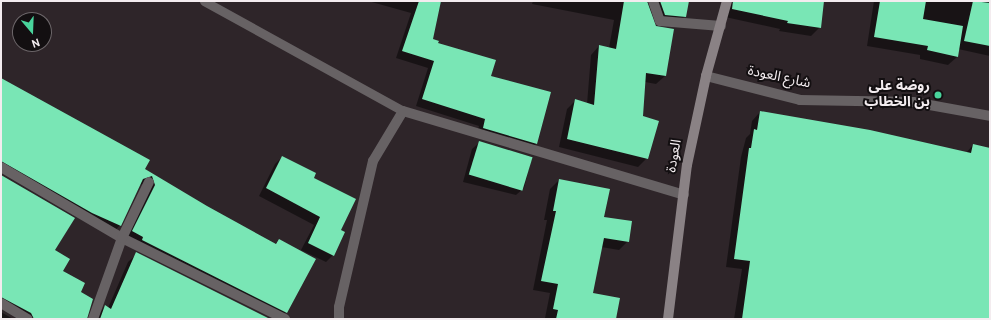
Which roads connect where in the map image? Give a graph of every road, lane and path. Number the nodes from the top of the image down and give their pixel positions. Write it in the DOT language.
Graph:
graph roads {
  1 [pos="204,1"];
  2 [pos="653,1"];
  3 [pos="727,1"];
  4 [pos="721,26"];
  5 [pos="706,76"];
  6 [pos="403,111"];
  7 [pos="990,116"];
  8 [pos="1,167"];
  9 [pos="149,182"];
  10 [pos="684,195"];
  11 [pos="122,238"];
  12 [pos="1,303"];
  13 [pos="28,319"];
  14 [pos="94,319"];
  15 [pos="285,319"];
  16 [pos="339,319"];
  17 [pos="668,319"];
  1 -- 6 [label="lane"];
  2 -- 4 [label="street"];
  3 -- 4 [label="main road, العودة"];
  4 -- 5 [label="main road, العودة"];
  5 -- 7 [label="street, شارع العودة"];
  5 -- 10 [label="main road, العودة"];
  6 -- 10 [label="street"];
  6 -- 16 [label="street"];
  8 -- 11 [label="street"];
  9 -- 11 [label="street"];
  10 -- 17 [label="main road, العودة"];
  11 -- 14 [label="street"];
  11 -- 15 [label="street"];
  12 -- 13 [label="street"];
}
